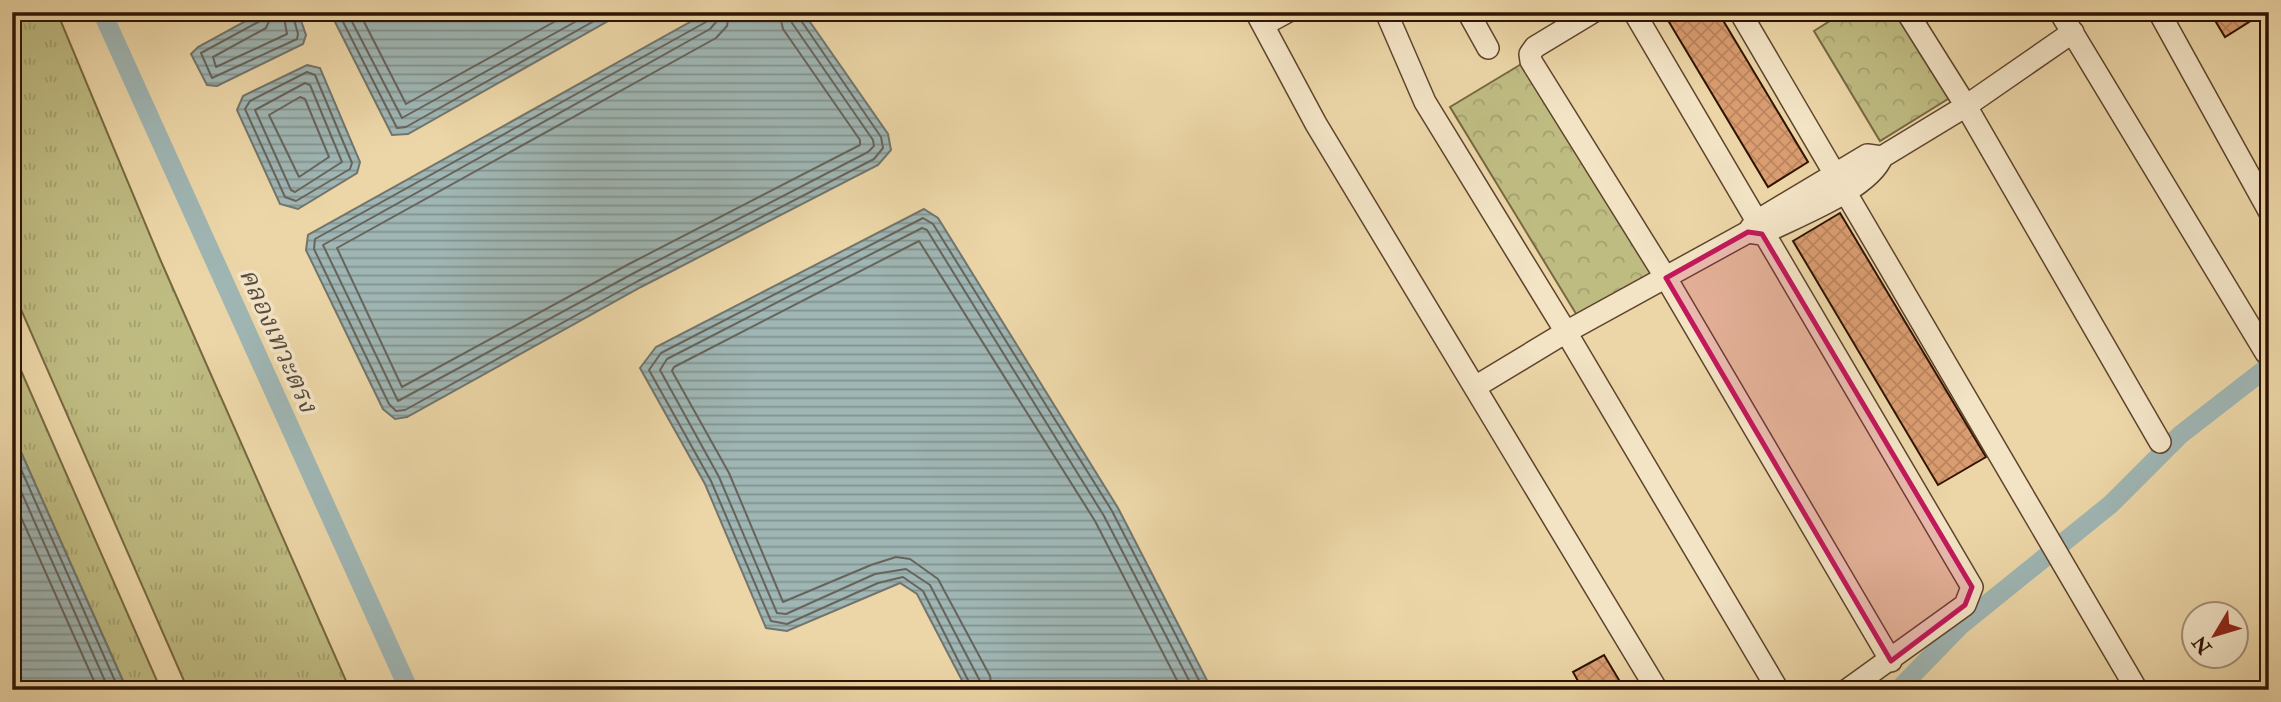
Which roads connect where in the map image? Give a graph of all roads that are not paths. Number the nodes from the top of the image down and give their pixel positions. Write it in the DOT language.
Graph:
graph roads {
  1 [pos="1287,12"];
  2 [pos="1386,12"];
  3 [pos="1468,12"];
  4 [pos="1593,12"];
  5 [pos="1634,12"];
  6 [pos="1740,12"];
  7 [pos="1907,12"];
  8 [pos="2060,12"];
  9 [pos="2159,12"];
  10 [pos="1260,19"];
  11 [pos="2073,32"];
  12 [pos="1488,48"];
  13 [pos="1966,106"];
  14 [pos="1840,182"];
  15 [pos="2269,211"];
  16 [pos="1755,229"];
  17 [pos="1666,278"];
  18 [pos="1566,332"];
  19 [pos="2266,353"];
  20 [pos="1475,387"];
  21 [pos="2160,442"];
  22 [pos="1891,661"];
  23 [pos="1657,690"];
  24 [pos="1777,690"];
  25 [pos="1847,690"];
  26 [pos="2137,690"];
  1 -- 10 [label="street"];
  2 -- 18 [label="street"];
  3 -- 12 [label="street"];
  4 -- 17 [label="street"];
  5 -- 16 [label="street"];
  6 -- 14 [label="street"];
  7 -- 13 [label="street"];
  8 -- 11 [label="street"];
  9 -- 15 [label="street"];
  10 -- 20 [label="street"];
  11 -- 13 [label="street"];
  11 -- 19 [label="street"];
  13 -- 14 [label="street"];
  13 -- 21 [label="street"];
  14 -- 16 [label="street"];
  14 -- 26 [label="street"];
  16 -- 17 [label="street"];
  16 -- 22 [label="street"];
  17 -- 18 [label="street"];
  17 -- 22 [label="street"];
  18 -- 20 [label="street"];
  18 -- 24 [label="street"];
  20 -- 23 [label="street"];
  22 -- 25 [label="street"];
}
